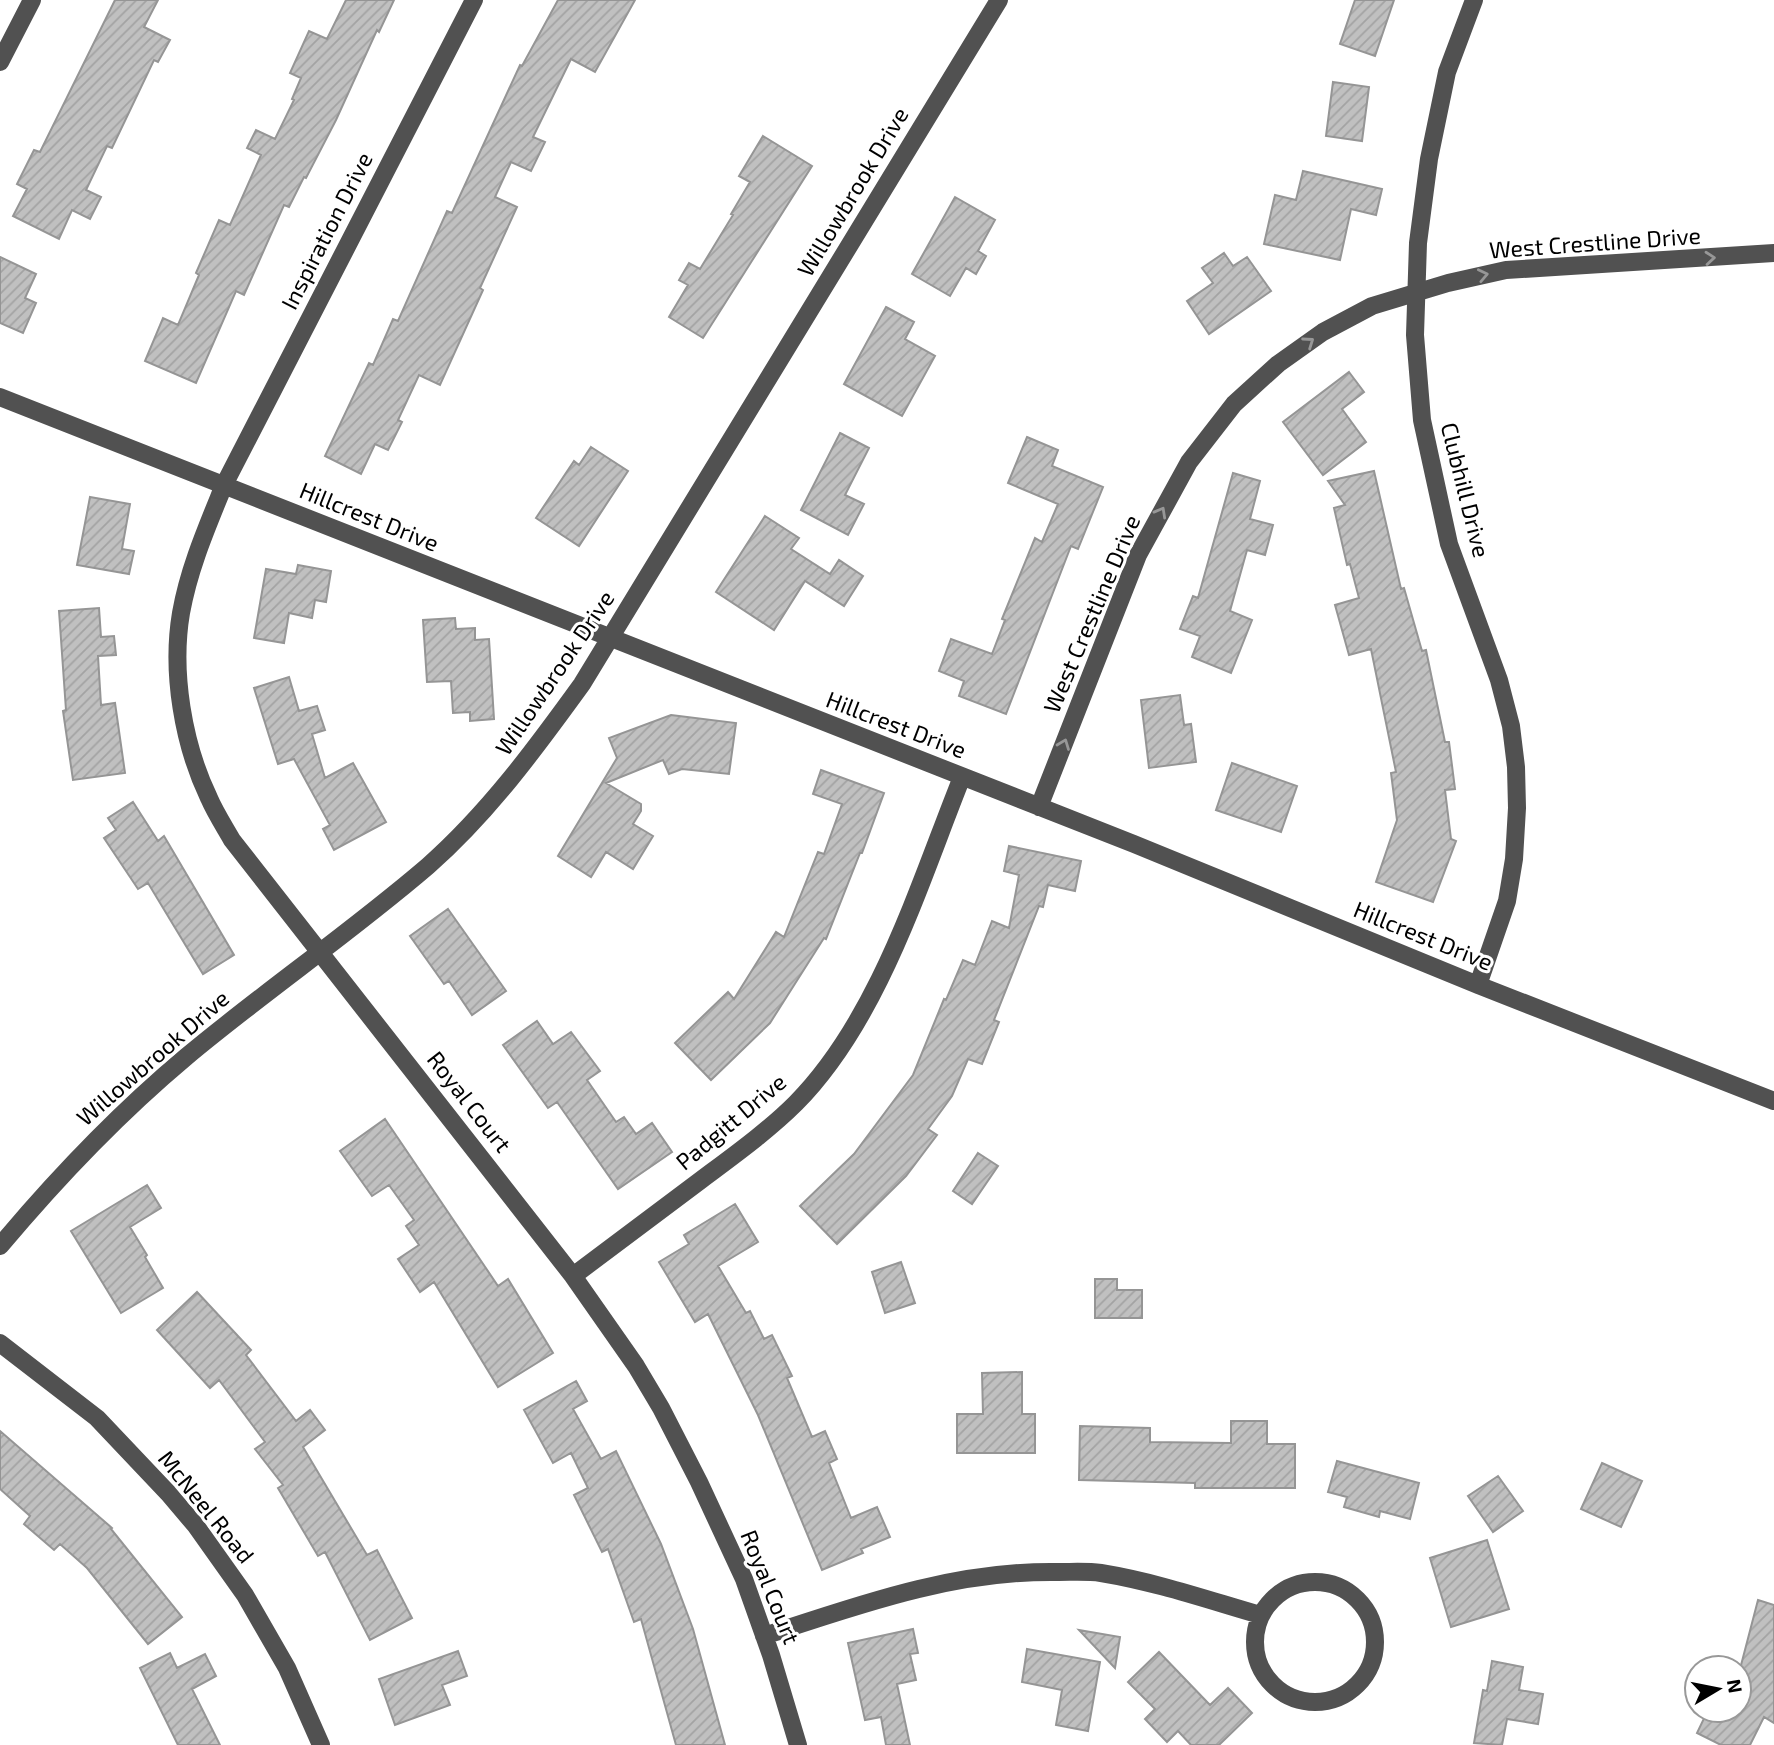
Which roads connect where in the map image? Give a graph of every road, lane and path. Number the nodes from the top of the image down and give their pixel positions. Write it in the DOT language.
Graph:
graph roads {
  1 [pos="32,0"];
  2 [pos="474,0"];
  3 [pos="999,0"];
  4 [pos="1474,0"];
  5 [pos="0,62"];
  6 [pos="1774,253"];
  7 [pos="1417,290"];
  8 [pos="0,397"];
  9 [pos="224,485"];
  10 [pos="611,638"];
  11 [pos="962,777"];
  12 [pos="1039,807"];
  13 [pos="321,951"];
  14 [pos="1478,985"];
  15 [pos="1774,1101"];
  16 [pos="0,1246"];
  17 [pos="573,1276"];
  18 [pos="0,1343"];
  19 [pos="1260,1615"];
  20 [pos="764,1636"];
  21 [pos="321,1745"];
  22 [pos="798,1745"];
  1 -- 5 [label="street"];
  2 -- 9 [label="street, Inspiration Drive"];
  3 -- 10 [label="street, Willowbrook Drive"];
  4 -- 7 [label="street, Clubhill Drive"];
  7 -- 6 [label="street, West Crestline Drive, one-way"];
  12 -- 7 [label="street, West Crestline Drive, one-way"];
  7 -- 14 [label="street, Clubhill Drive"];
  8 -- 9 [label="street, Hillcrest Drive"];
  9 -- 10 [label="street, Hillcrest Drive"];
  9 -- 13 [label="street, Royal Court"];
  10 -- 11 [label="street, Hillcrest Drive"];
  10 -- 13 [label="street, Willowbrook Drive"];
  11 -- 12 [label="street, Hillcrest Drive"];
  11 -- 17 [label="street, Padgitt Drive"];
  12 -- 14 [label="street, Hillcrest Drive"];
  13 -- 16 [label="street, Willowbrook Drive"];
  13 -- 17 [label="street, Royal Court"];
  14 -- 15 [label="street, Hillcrest Drive"];
  17 -- 20 [label="street, Royal Court"];
  18 -- 21 [label="street, McNeel Road"];
  19 -- 19 [label="street"];
  19 -- 20 [label="street"];
  20 -- 22 [label="street, Royal Court"];
}
